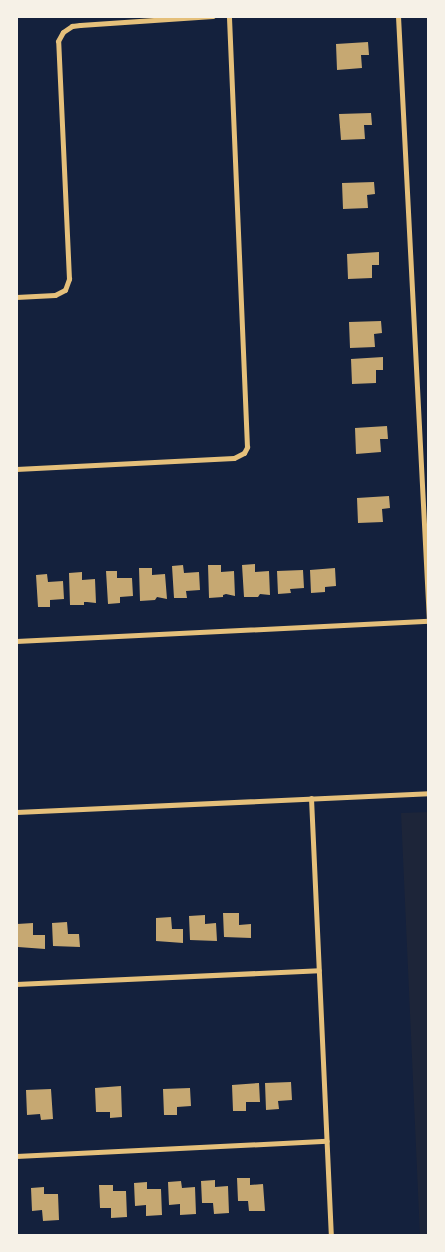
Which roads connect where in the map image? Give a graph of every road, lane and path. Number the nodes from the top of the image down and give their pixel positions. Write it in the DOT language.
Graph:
graph roads {
  1 [pos="213,16"];
  2 [pos="228,16"];
  3 [pos="398,16"];
  4 [pos="16,297"];
  5 [pos="16,469"];
  6 [pos="429,622"];
  7 [pos="16,641"];
  8 [pos="429,793"];
  9 [pos="311,798"];
  10 [pos="16,812"];
  11 [pos="319,970"];
  12 [pos="16,984"];
  13 [pos="327,1141"];
  14 [pos="16,1156"];
  15 [pos="331,1236"];
  1 -- 4 [label="street"];
  2 -- 5 [label="street"];
  3 -- 6 [label="street"];
  6 -- 7 [label="street"];
  8 -- 9 [label="street"];
  9 -- 10 [label="street"];
  9 -- 11 [label="street"];
  11 -- 12 [label="street"];
  11 -- 13 [label="street"];
  13 -- 14 [label="street"];
  13 -- 15 [label="street"];
}
